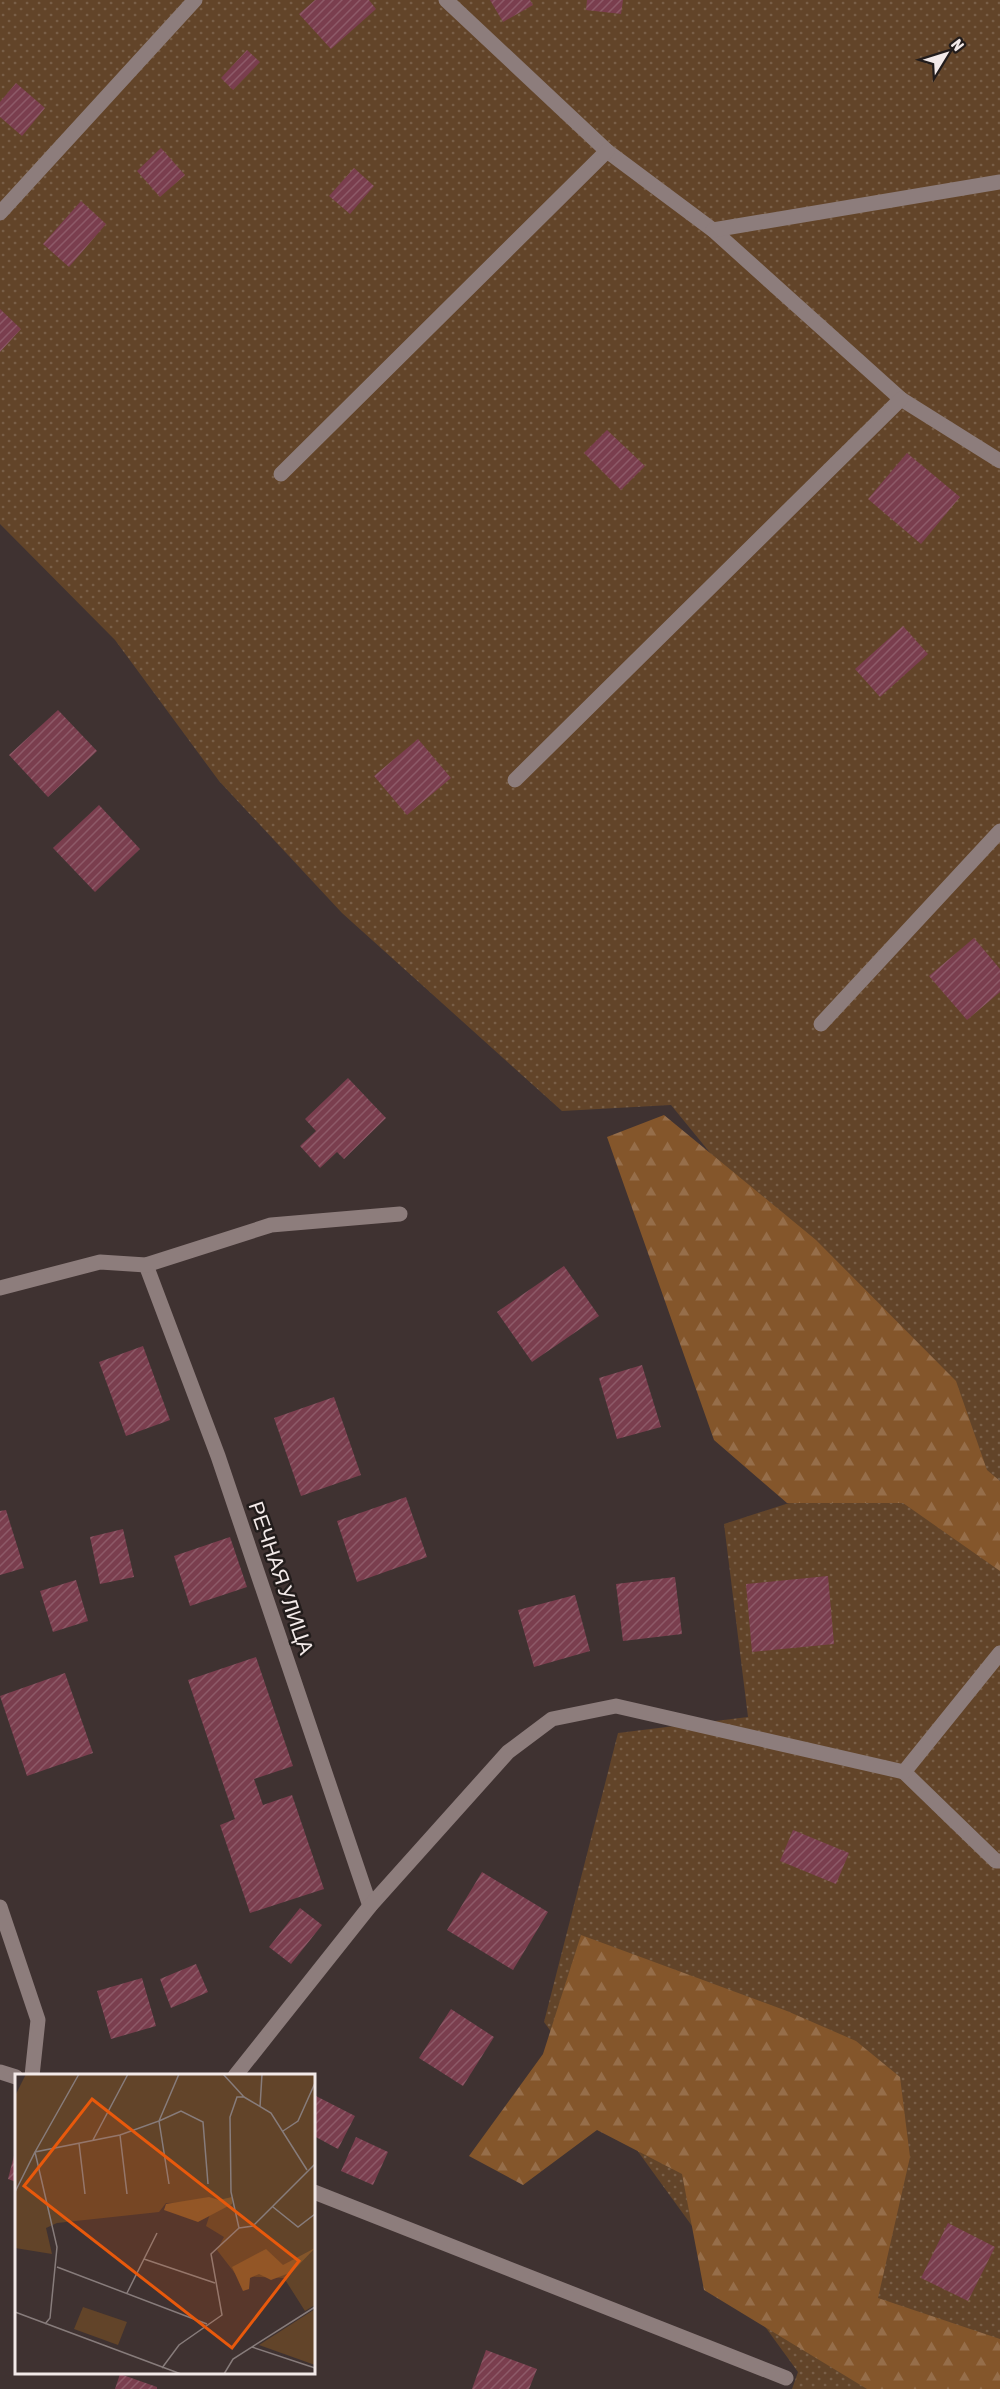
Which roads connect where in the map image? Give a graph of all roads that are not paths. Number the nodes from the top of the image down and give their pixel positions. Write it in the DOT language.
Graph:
graph roads {
  1 [pos="195,0"];
  2 [pos="446,0"];
  3 [pos="607,151"];
  4 [pos="1000,182"];
  5 [pos="0,213"];
  6 [pos="713,230"];
  7 [pos="901,399"];
  8 [pos="1000,461"];
  9 [pos="281,474"];
  10 [pos="515,780"];
  11 [pos="1000,831"];
  12 [pos="820,1024"];
  13 [pos="400,1214"];
  14 [pos="146,1265"];
  15 [pos="0,1288"];
  16 [pos="1000,1653"];
  17 [pos="904,1772"];
  18 [pos="1000,1861"];
  19 [pos="369,1906"];
  20 [pos="0,1907"];
  21 [pos="0,2072"];
  22 [pos="32,2074"];
  23 [pos="236,2074"];
  24 [pos="15,2077"];
  25 [pos="315,2192"];
  26 [pos="786,2378"];
  1 -- 5 [label="street"];
  2 -- 3 [label="street"];
  3 -- 6 [label="street"];
  3 -- 9 [label="street"];
  4 -- 6 [label="street"];
  6 -- 7 [label="street"];
  7 -- 8 [label="street"];
  7 -- 10 [label="street"];
  11 -- 12 [label="street"];
  13 -- 14 [label="street"];
  14 -- 15 [label="street"];
  14 -- 19 [label="street, РЕЧНАЯ УЛИЦА"];
  16 -- 17 [label="street"];
  17 -- 18 [label="street"];
  17 -- 19 [label="street"];
  19 -- 23 [label="street"];
  20 -- 22 [label="street"];
  21 -- 24 [label="street"];
  25 -- 26 [label="street"];
}
